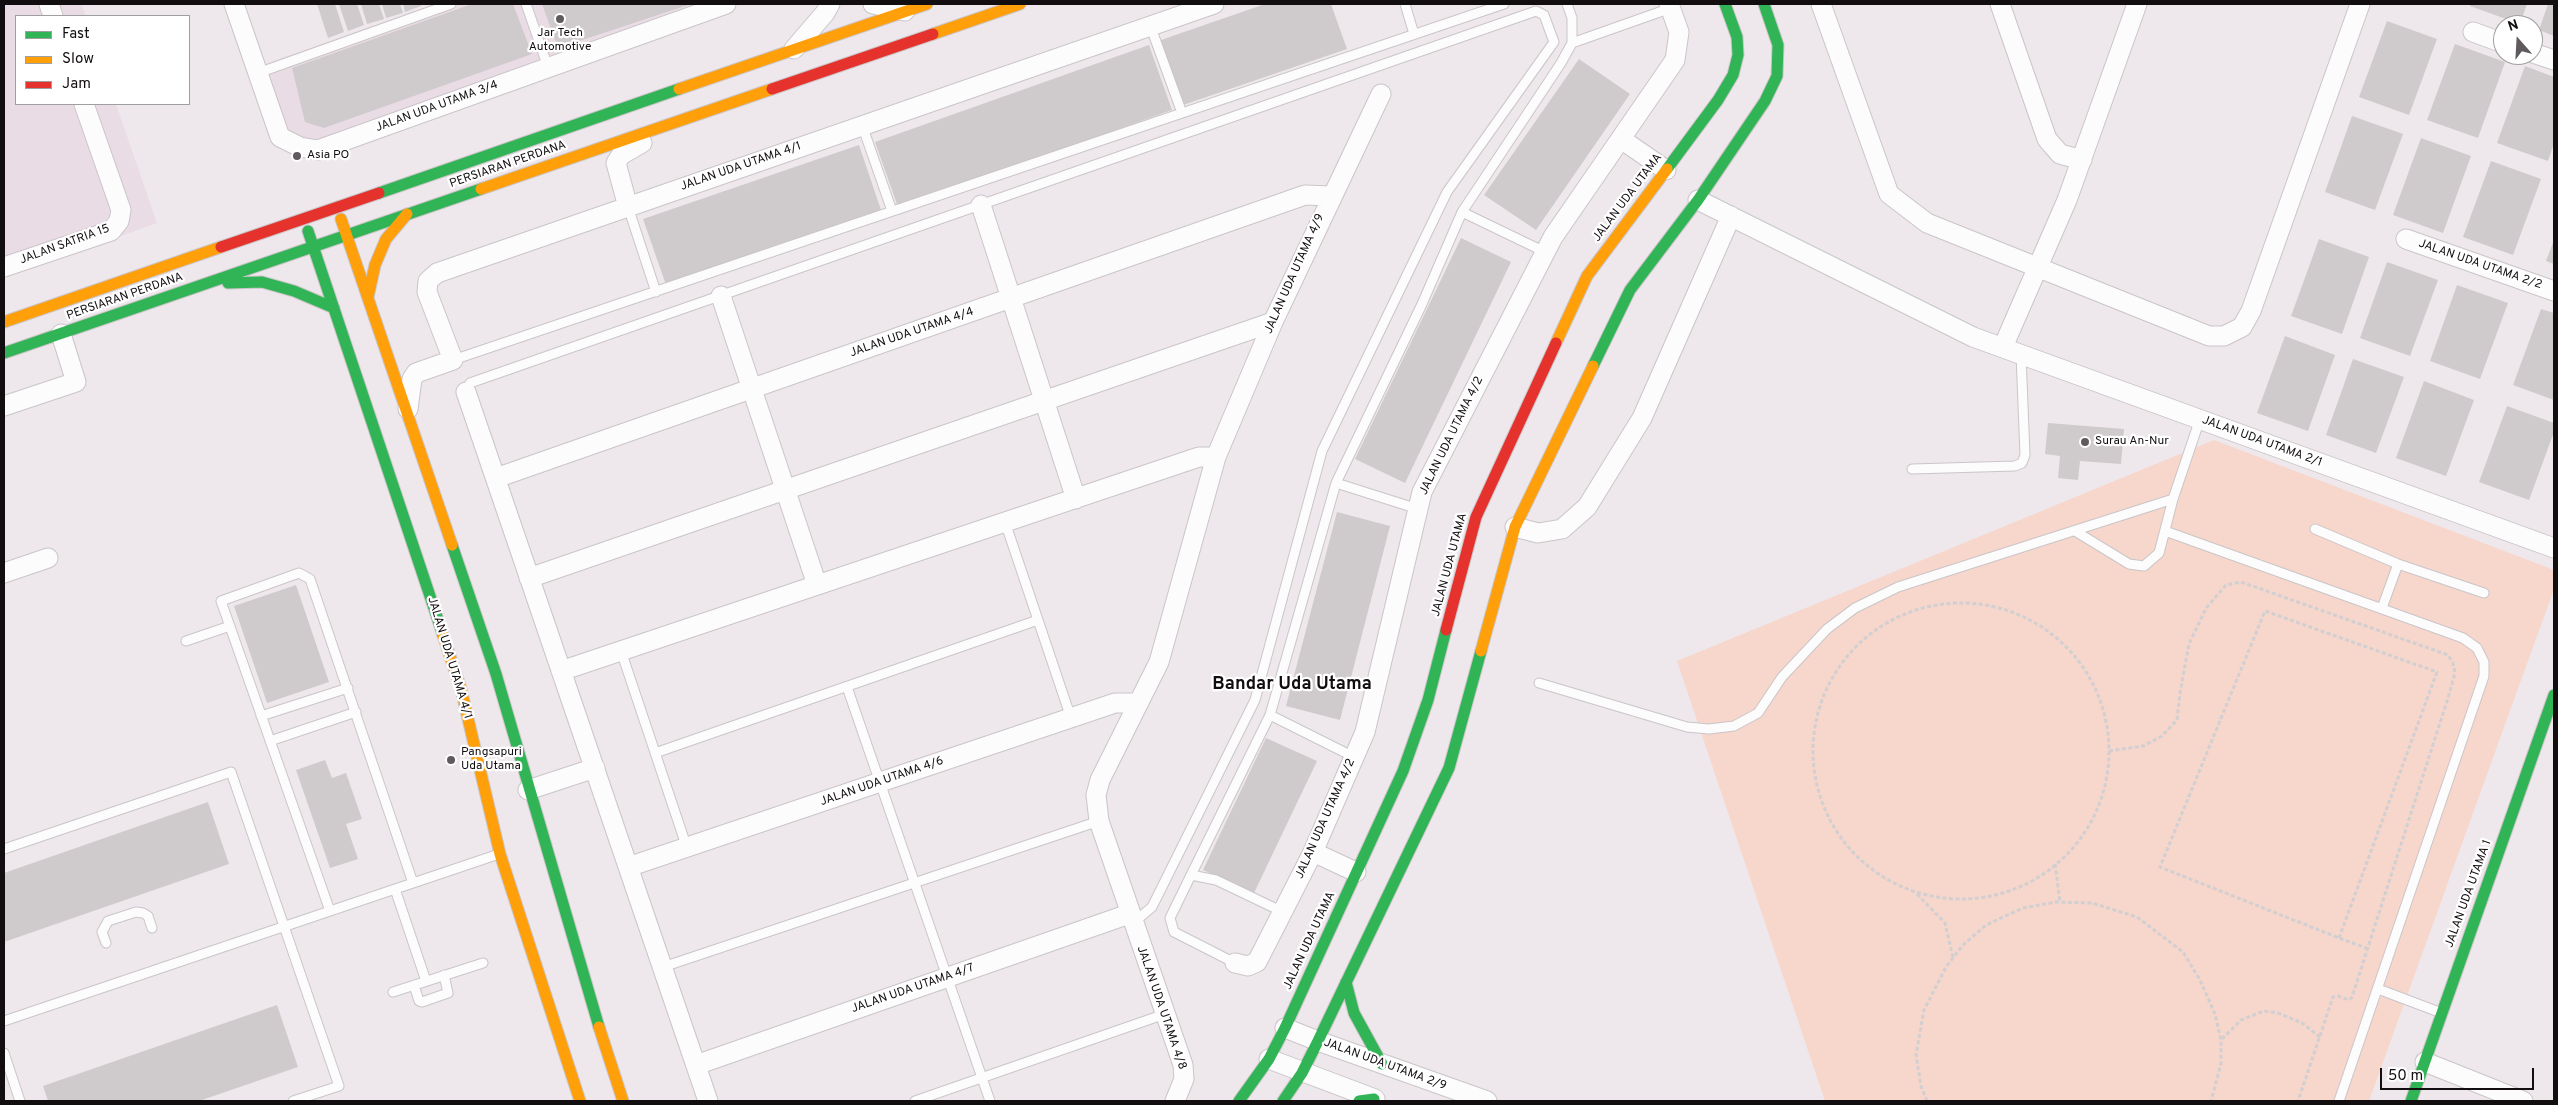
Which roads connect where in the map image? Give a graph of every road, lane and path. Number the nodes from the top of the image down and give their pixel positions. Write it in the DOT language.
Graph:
graph roads {
  1 [pos="234,4"];
  2 [pos="451,4"];
  3 [pos="526,4"];
  4 [pos="726,4"];
  5 [pos="830,4"];
  6 [pos="873,4"];
  7 [pos="927,4"];
  8 [pos="1020,4"];
  9 [pos="1214,4"];
  10 [pos="1404,4"];
  11 [pos="1504,4"];
  12 [pos="1567,4"];
  13 [pos="1726,4"];
  14 [pos="1764,4"];
  15 [pos="1822,4"];
  16 [pos="2000,4"];
  17 [pos="2137,4"];
  18 [pos="2360,4"];
  19 [pos="1670,6"];
  20 [pos="905,11"];
  21 [pos="1150,25"];
  22 [pos="2473,32"];
  23 [pos="1414,34"];
  24 [pos="2493,39"];
  25 [pos="1572,43"];
  26 [pos="791,52"];
  27 [pos="548,67"];
  28 [pos="258,73"];
  29 [pos="1381,94"];
  30 [pos="84,105"];
  31 [pos="1182,113"];
  32 [pos="684,119"];
  33 [pos="862,125"];
  34 [pos="1621,139"];
  35 [pos="2082,160"];
  36 [pos="1666,170"];
  37 [pos="1331,196"];
  38 [pos="1698,200"];
  39 [pos="981,205"];
  40 [pos="337,207"];
  41 [pos="628,207"];
  42 [pos="892,211"];
  43 [pos="1462,212"];
  44 [pos="406,214"];
  45 [pos="1731,216"];
  46 [pos="304,219"];
  47 [pos="346,235"];
  48 [pos="2406,239"];
  49 [pos="313,247"];
  50 [pos="1545,252"];
  51 [pos="4,267"];
  52 [pos="2038,267"];
  53 [pos="205,284"];
  54 [pos="2554,291"];
  55 [pos="656,292"];
  56 [pos="721,296"];
  57 [pos="368,297"];
  58 [pos="1011,298"];
  59 [pos="334,308"];
  60 [pos="5,319"];
  61 [pos="1273,322"];
  62 [pos="60,334"];
  63 [pos="2003,347"];
  64 [pos="10,351"];
  65 [pos="2020,354"];
  66 [pos="454,360"];
  67 [pos="753,388"];
  68 [pos="466,392"];
  69 [pos="1044,400"];
  70 [pos="4,406"];
  71 [pos="407,413"];
  72 [pos="2200,419"];
  73 [pos="1216,457"];
  74 [pos="1912,469"];
  75 [pos="496,478"];
  76 [pos="1336,483"];
  77 [pos="785,489"];
  78 [pos="1076,499"];
  79 [pos="2173,499"];
  80 [pos="1418,509"];
  81 [pos="1005,522"];
  82 [pos="1515,526"];
  83 [pos="2315,529"];
  84 [pos="2074,531"];
  85 [pos="2165,531"];
  86 [pos="2553,544"];
  87 [pos="48,558"];
  88 [pos="2398,564"];
  89 [pos="4,573"];
  90 [pos="530,578"];
  91 [pos="817,585"];
  92 [pos="2484,593"];
  93 [pos="2382,608"];
  94 [pos="1038,620"];
  95 [pos="230,626"];
  96 [pos="186,641"];
  97 [pos="622,651"];
  98 [pos="561,672"];
  99 [pos="1539,683"];
  100 [pos="846,687"];
  101 [pos="348,688"];
  102 [pos="2554,695"];
  103 [pos="1136,703"];
  104 [pos="356,712"];
  105 [pos="1270,715"];
  106 [pos="261,716"];
  107 [pos="1071,718"];
  108 [pos="270,741"];
  109 [pos="2109,752"];
  110 [pos="655,753"];
  111 [pos="1354,757"];
  112 [pos="594,768"];
  113 [pos="880,783"];
  114 [pos="528,790"];
  115 [pos="1099,821"];
  116 [pos="687,848"];
  117 [pos="4,849"];
  118 [pos="1313,852"];
  119 [pos="500,854"];
  120 [pos="2055,863"];
  121 [pos="628,867"];
  122 [pos="1356,872"];
  123 [pos="1191,875"];
  124 [pos="413,883"];
  125 [pos="914,883"];
  126 [pos="395,889"];
  127 [pos="1917,893"];
  128 [pos="2060,902"];
  129 [pos="330,911"];
  130 [pos="1283,912"];
  131 [pos="1131,919"];
  132 [pos="284,926"];
  133 [pos="152,928"];
  134 [pos="2339,938"];
  135 [pos="106,943"];
  136 [pos="2366,948"];
  137 [pos="1953,959"];
  138 [pos="483,963"];
  139 [pos="1235,963"];
  140 [pos="663,967"];
  141 [pos="444,975"];
  142 [pos="947,977"];
  143 [pos="426,982"];
  144 [pos="1346,982"];
  145 [pos="414,985"];
  146 [pos="2378,990"];
  147 [pos="393,992"];
  148 [pos="2442,1012"];
  149 [pos="1165,1014"];
  150 [pos="4,1020"];
  151 [pos="1285,1028"];
  152 [pos="2320,1037"];
  153 [pos="2221,1040"];
  154 [pos="1318,1041"];
  155 [pos="4,1053"];
  156 [pos="1269,1059"];
  157 [pos="2425,1062"];
  158 [pos="696,1064"];
  159 [pos="1382,1064"];
  160 [pos="1302,1073"];
  161 [pos="982,1078"];
  162 [pos="2483,1094"];
  163 [pos="1371,1100"];
  164 [pos="20,1101"];
  165 [pos="293,1101"];
  166 [pos="580,1101"];
  167 [pos="623,1101"];
  168 [pos="708,1101"];
  169 [pos="915,1101"];
  170 [pos="990,1101"];
  171 [pos="1175,1101"];
  172 [pos="1239,1101"];
  173 [pos="1282,1101"];
  174 [pos="1487,1101"];
  175 [pos="1927,1101"];
  176 [pos="2211,1101"];
  177 [pos="2298,1101"];
  178 [pos="2339,1101"];
  179 [pos="2411,1101"];
  180 [pos="2523,1101"];
  1 -- 28 [label="street, JALAN UDA UTAMA 3/4"];
  2 -- 28 [label="lane"];
  3 -- 27 [label="lane"];
  4 -- 27 [label="street, JALAN UDA UTAMA 3/4"];
  5 -- 26 [label="street"];
  6 -- 20 [label="street"];
  7 -- 20 [label="street, PERSIARAN PERDANA"];
  8 -- 32 [label="street, PERSIARAN PERDANA"];
  9 -- 21 [label="street, JALAN UDA UTAMA 4/1"];
  10 -- 23 [label="lane"];
  11 -- 23 [label="lane"];
  12 -- 25 [label="lane"];
  13 -- 36 [label="street, JALAN UDA UTAMA"];
  14 -- 38 [label="street"];
  15 -- 52 [label="street"];
  16 -- 35 [label="street"];
  17 -- 35 [label="street"];
  18 -- 52 [label="street"];
  19 -- 25 [label="lane"];
  19 -- 34 [label="street, JALAN UDA UTAMA 4/2"];
  20 -- 26 [label="street, PERSIARAN PERDANA"];
  21 -- 31 [label="lane"];
  21 -- 33 [label="street, JALAN UDA UTAMA 4/1"];
  22 -- 24 [label="street"];
  23 -- 31 [label="lane"];
  25 -- 43 [label="lane"];
  26 -- 40 [label="street, PERSIARAN PERDANA"];
  27 -- 28 [label="street, JALAN UDA UTAMA 3/4"];
  29 -- 37 [label="street, JALAN UDA UTAMA 4/9"];
  30 -- 51 [label="street, JALAN SATRIA 15"];
  31 -- 42 [label="lane"];
  32 -- 41 [label="street"];
  32 -- 44 [label="street, PERSIARAN PERDANA"];
  33 -- 41 [label="street, JALAN UDA UTAMA 4/1"];
  33 -- 42 [label="lane"];
  34 -- 36 [label="street"];
  34 -- 50 [label="street, JALAN UDA UTAMA 4/2"];
  35 -- 52 [label="street"];
  36 -- 122 [label="street, JALAN UDA UTAMA"];
  37 -- 58 [label="street, JALAN UDA UTAMA 4/4"];
  37 -- 61 [label="street, JALAN UDA UTAMA 4/9"];
  38 -- 45 [label="street, JALAN UDA UTAMA 2/1"];
  38 -- 82 [label="street"];
  39 -- 56 [label="lane"];
  39 -- 58 [label="street"];
  39 -- 131 [label="lane"];
  40 -- 46 [label="street, PERSIARAN PERDANA"];
  40 -- 47 [label="street"];
  41 -- 55 [label="lane"];
  41 -- 66 [label="street, JALAN UDA UTAMA 4/1"];
  42 -- 55 [label="lane"];
  43 -- 50 [label="lane"];
  43 -- 76 [label="lane"];
  44 -- 47 [label="street, PERSIARAN PERDANA"];
  44 -- 57 [label="street"];
  45 -- 63 [label="street, JALAN UDA UTAMA 2/1"];
  45 -- 82 [label="street"];
  46 -- 49 [label="street, JALAN UDA UTAMA 4/1"];
  46 -- 60 [label="street, PERSIARAN PERDANA"];
  47 -- 49 [label="street, PERSIARAN PERDANA"];
  47 -- 57 [label="street"];
  48 -- 54 [label="street, JALAN UDA UTAMA 2/2"];
  49 -- 53 [label="street, PERSIARAN PERDANA"];
  49 -- 59 [label="street, JALAN UDA UTAMA 4/1"];
  50 -- 80 [label="street, JALAN UDA UTAMA 4/2"];
  52 -- 63 [label="street"];
  53 -- 59 [label="street"];
  53 -- 62 [label="street, PERSIARAN PERDANA"];
  55 -- 66 [label="lane"];
  56 -- 67 [label="street"];
  56 -- 68 [label="lane"];
  57 -- 71 [label="street"];
  58 -- 67 [label="street, JALAN UDA UTAMA 4/4"];
  58 -- 69 [label="street"];
  59 -- 119 [label="street, JALAN UDA UTAMA 4/1"];
  60 -- 64 [label="street"];
  61 -- 69 [label="street"];
  61 -- 73 [label="street, JALAN UDA UTAMA 4/9"];
  62 -- 64 [label="street, PERSIARAN PERDANA"];
  62 -- 70 [label="street"];
  63 -- 65 [label="street, JALAN UDA UTAMA 2/1"];
  65 -- 72 [label="street, JALAN UDA UTAMA 2/1"];
  65 -- 74 [label="lane"];
  66 -- 71 [label="street"];
  67 -- 75 [label="street, JALAN UDA UTAMA 4/4"];
  67 -- 77 [label="street"];
  68 -- 75 [label="street"];
  69 -- 77 [label="street"];
  69 -- 78 [label="street"];
  71 -- 114 [label="street"];
  72 -- 79 [label="lane"];
  72 -- 86 [label="street, JALAN UDA UTAMA 2/1"];
  73 -- 78 [label="street"];
  73 -- 103 [label="street, JALAN UDA UTAMA 4/9"];
  75 -- 90 [label="street"];
  76 -- 80 [label="lane"];
  76 -- 105 [label="lane"];
  77 -- 90 [label="street"];
  77 -- 91 [label="street"];
  78 -- 81 [label="street"];
  79 -- 84 [label="lane"];
  79 -- 85 [label="lane"];
  80 -- 111 [label="street, JALAN UDA UTAMA 4/2"];
  81 -- 91 [label="street"];
  81 -- 94 [label="lane"];
  82 -- 144 [label="street"];
  83 -- 88 [label="lane"];
  84 -- 85 [label="lane"];
  84 -- 99 [label="lane"];
  85 -- 93 [label="lane"];
  87 -- 89 [label="street"];
  88 -- 92 [label="lane"];
  88 -- 93 [label="lane"];
  90 -- 98 [label="street"];
  91 -- 97 [label="street"];
  93 -- 146 [label="lane"];
  94 -- 100 [label="lane"];
  94 -- 107 [label="lane"];
  95 -- 96 [label="lane"];
  95 -- 101 [label="lane"];
  95 -- 106 [label="lane"];
  97 -- 98 [label="street"];
  97 -- 110 [label="lane"];
  98 -- 112 [label="street"];
  100 -- 110 [label="lane"];
  100 -- 113 [label="lane"];
  101 -- 104 [label="lane"];
  101 -- 106 [label="lane"];
  102 -- 148 [label="street, JALAN UDA UTAMA 1"];
  103 -- 107 [label="street, JALAN UDA UTAMA 4/6"];
  103 -- 115 [label="street, JALAN UDA UTAMA 4/8"];
  104 -- 108 [label="lane"];
  104 -- 124 [label="lane"];
  105 -- 111 [label="lane"];
  105 -- 123 [label="lane"];
  106 -- 108 [label="lane"];
  107 -- 113 [label="street, JALAN UDA UTAMA 4/6"];
  108 -- 129 [label="lane"];
  109 -- 120 [label="path"];
  109 -- 127 [label="path"];
  109 -- 136 [label="path"];
  110 -- 116 [label="lane"];
  111 -- 118 [label="street, JALAN UDA UTAMA 4/2"];
  112 -- 114 [label="street"];
  112 -- 121 [label="street"];
  113 -- 116 [label="street, JALAN UDA UTAMA 4/6"];
  113 -- 125 [label="lane"];
  114 -- 167 [label="street"];
  115 -- 125 [label="lane"];
  115 -- 131 [label="street, JALAN UDA UTAMA 4/8"];
  116 -- 121 [label="street, JALAN UDA UTAMA 4/6"];
  117 -- 132 [label="lane"];
  118 -- 122 [label="street"];
  118 -- 130 [label="street, JALAN UDA UTAMA 4/2"];
  119 -- 124 [label="lane"];
  119 -- 166 [label="street, JALAN UDA UTAMA 4/1"];
  120 -- 127 [label="path"];
  120 -- 128 [label="path"];
  121 -- 140 [label="street"];
  122 -- 151 [label="street, JALAN UDA UTAMA"];
  123 -- 130 [label="lane"];
  123 -- 139 [label="lane"];
  124 -- 126 [label="lane"];
  125 -- 140 [label="lane"];
  125 -- 142 [label="lane"];
  126 -- 129 [label="lane"];
  126 -- 143 [label="lane"];
  127 -- 137 [label="path"];
  128 -- 137 [label="path"];
  128 -- 153 [label="path"];
  129 -- 132 [label="lane"];
  130 -- 139 [label="street, JALAN UDA UTAMA 4/2"];
  131 -- 142 [label="street, JALAN UDA UTAMA 4/7"];
  131 -- 149 [label="street, JALAN UDA UTAMA 4/8"];
  132 -- 150 [label="lane"];
  132 -- 165 [label="lane"];
  133 -- 135 [label="lane"];
  134 -- 134 [label="path"];
  134 -- 136 [label="path"];
  136 -- 152 [label="path"];
  137 -- 175 [label="path"];
  138 -- 141 [label="lane"];
  140 -- 158 [label="street"];
  141 -- 143 [label="lane"];
  141 -- 145 [label="lane"];
  142 -- 158 [label="street, JALAN UDA UTAMA 4/7"];
  142 -- 161 [label="lane"];
  143 -- 145 [label="lane"];
  144 -- 154 [label="street"];
  144 -- 159 [label="street"];
  145 -- 147 [label="lane"];
  146 -- 148 [label="lane"];
  146 -- 178 [label="lane"];
  148 -- 157 [label="street, JALAN UDA UTAMA 1"];
  149 -- 161 [label="lane"];
  149 -- 171 [label="street, JALAN UDA UTAMA 4/8"];
  151 -- 154 [label="street, JALAN UDA UTAMA 2/9"];
  151 -- 156 [label="street, JALAN UDA UTAMA"];
  152 -- 153 [label="path"];
  152 -- 177 [label="path"];
  153 -- 176 [label="path"];
  154 -- 159 [label="street, JALAN UDA UTAMA 2/9"];
  154 -- 160 [label="street"];
  155 -- 164 [label="lane"];
  156 -- 160 [label="street"];
  156 -- 172 [label="street, JALAN UDA UTAMA"];
  157 -- 162 [label="street"];
  157 -- 179 [label="street, JALAN UDA UTAMA 1"];
  158 -- 168 [label="street"];
  159 -- 174 [label="street, JALAN UDA UTAMA 2/9"];
  160 -- 163 [label="street"];
  160 -- 173 [label="street"];
  161 -- 169 [label="lane"];
  161 -- 170 [label="lane"];
  162 -- 180 [label="street"];
}
